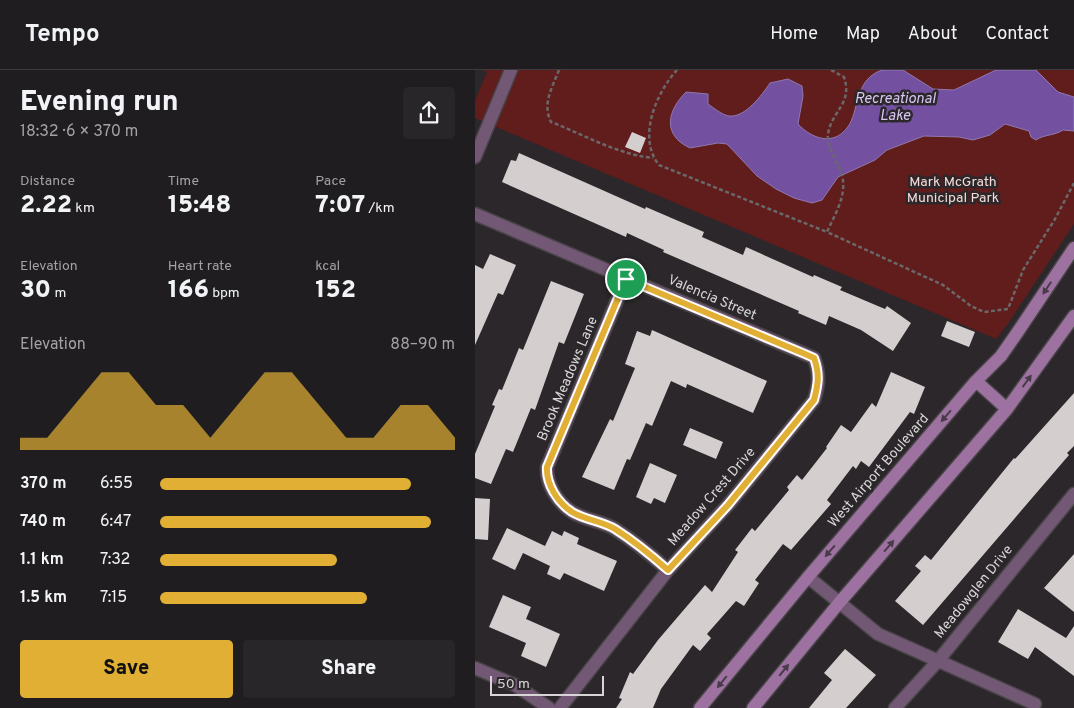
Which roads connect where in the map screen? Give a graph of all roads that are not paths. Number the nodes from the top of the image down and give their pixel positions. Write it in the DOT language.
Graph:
graph roads {
  1 [pos="511,70"];
  2 [pos="475,157"];
  3 [pos="475,214"];
  4 [pos="1074,248"];
  5 [pos="626,279"];
  6 [pos="1074,316"];
  7 [pos="819,371"];
  8 [pos="976,381"];
  9 [pos="1007,409"];
  10 [pos="1074,494"];
  11 [pos="668,570"];
  12 [pos="808,576"];
  13 [pos="839,603"];
  14 [pos="937,662"];
  15 [pos="475,668"];
  16 [pos="1035,704"];
  17 [pos="549,708"];
  18 [pos="559,708"];
  19 [pos="700,708"];
  20 [pos="753,708"];
  21 [pos="895,708"];
  1 -- 2 [label="street"];
  3 -- 5 [label="street, Valencia Street"];
  4 -- 8 [label="main road, West Airport Boulevard, one-way"];
  5 -- 7 [label="street, Valencia Street"];
  5 -- 11 [label="street, Brook Meadows Lane"];
  9 -- 6 [label="main road, one-way"];
  7 -- 11 [label="street, Meadow Crest Drive"];
  8 -- 9 [label="main road"];
  8 -- 12 [label="main road, West Airport Boulevard, one-way"];
  13 -- 9 [label="main road, one-way"];
  10 -- 14 [label="street, Meadowglen Drive"];
  11 -- 18 [label="street, Meadow Crest Drive"];
  12 -- 13 [label="street"];
  12 -- 19 [label="main road, West Airport Boulevard, one-way"];
  13 -- 14 [label="street"];
  20 -- 13 [label="main road, one-way"];
  14 -- 16 [label="street"];
  14 -- 21 [label="street, Meadowglen Drive"];
  15 -- 17 [label="street"];
}
